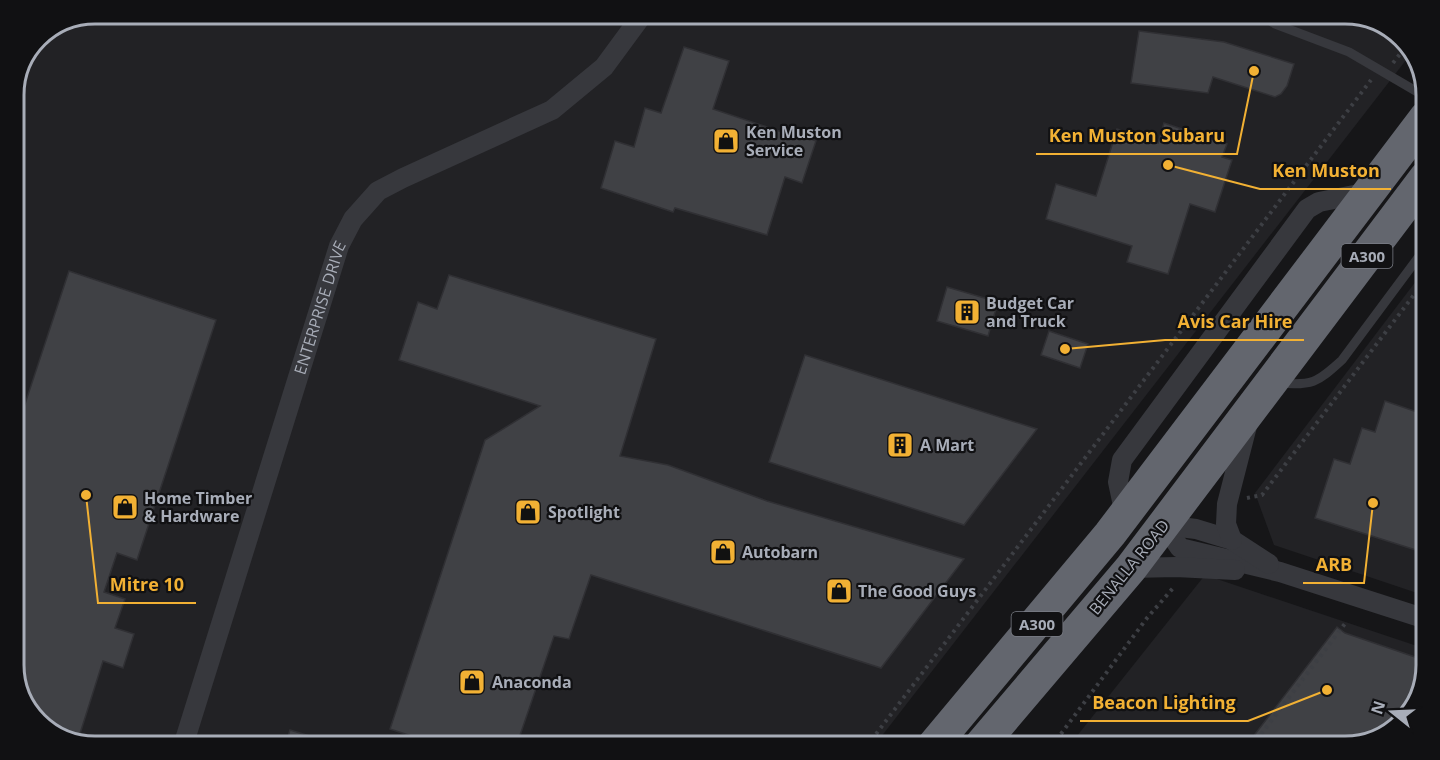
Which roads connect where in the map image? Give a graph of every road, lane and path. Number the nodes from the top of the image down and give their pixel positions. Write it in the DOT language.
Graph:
graph roads {
  1 [pos="636,24"];
  2 [pos="1275,24"];
  3 [pos="1401,52"];
  4 [pos="1385,73"];
  5 [pos="1416,91"];
  6 [pos="1416,130"];
  7 [pos="1416,190"];
  8 [pos="1416,260"];
  9 [pos="1416,292"];
  10 [pos="1262,394"];
  11 [pos="1228,500"];
  12 [pos="1131,507"];
  13 [pos="1164,525"];
  14 [pos="1232,540"];
  15 [pos="1172,567"];
  16 [pos="1131,568"];
  17 [pos="1280,572"];
  18 [pos="1416,616"];
  19 [pos="1347,621"];
  20 [pos="186,736"];
  21 [pos="875,736"];
  22 [pos="942,736"];
  23 [pos="989,736"];
  24 [pos="1060,736"];
  25 [pos="1260,736"];
  1 -- 20 [label="street, ENTERPRISE DRIVE"];
  2 -- 4 [label="lane"];
  3 -- 4 [label="path"];
  4 -- 5 [label="lane"];
  4 -- 21 [label="path"];
  6 -- 12 [label="highway, A300"];
  7 -- 10 [label="highway, BENALLA ROAD / A300"];
  8 -- 10 [label="lane"];
  9 -- 11 [label="path"];
  10 -- 11 [label="street"];
  10 -- 13 [label="highway, BENALLA ROAD / A300"];
  11 -- 14 [label="street"];
  12 -- 13 [label="highway"];
  12 -- 22 [label="highway, A300"];
  13 -- 14 [label="street"];
  13 -- 16 [label="highway, BENALLA ROAD / A300"];
  13 -- 17 [label="street"];
  14 -- 17 [label="street"];
  15 -- 16 [label="street"];
  15 -- 17 [label="street"];
  15 -- 24 [label="path"];
  16 -- 23 [label="highway, BENALLA ROAD / A300"];
  17 -- 18 [label="street"];
  19 -- 25 [label="path"];
}
